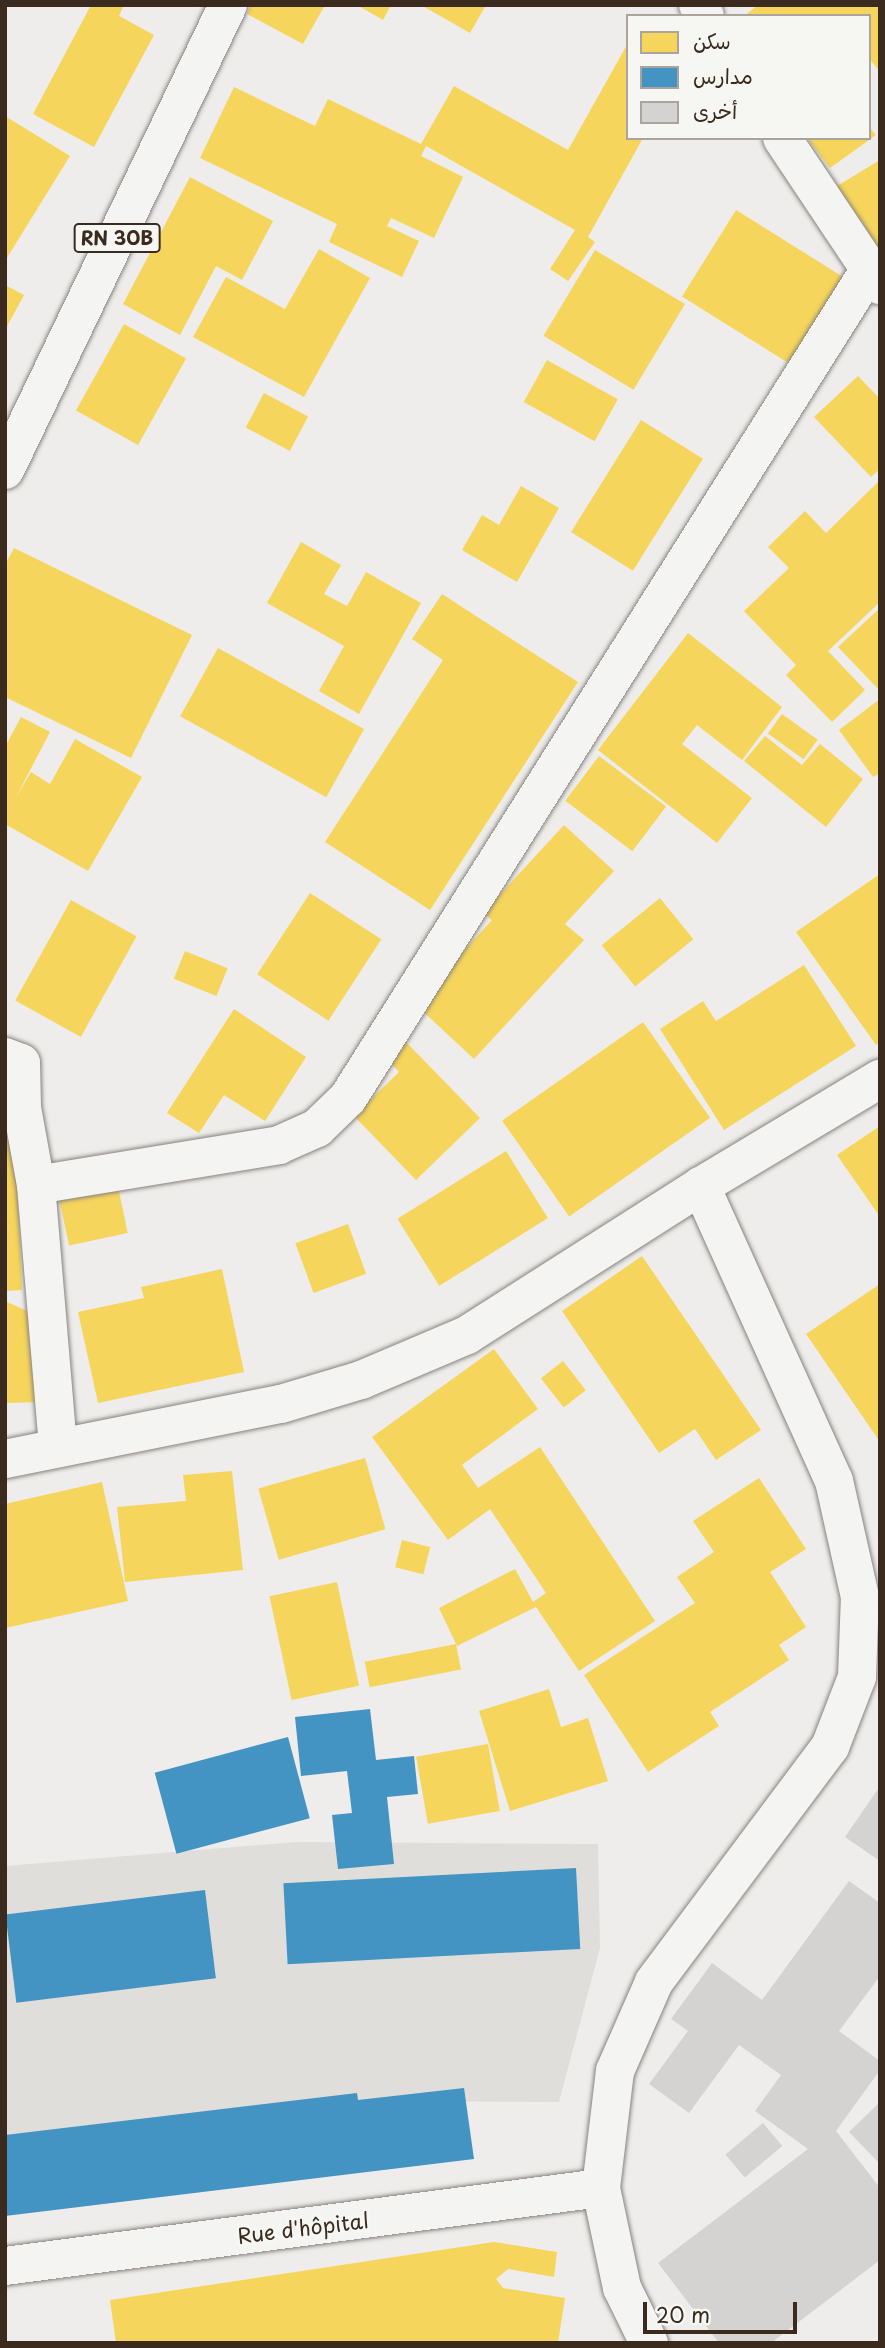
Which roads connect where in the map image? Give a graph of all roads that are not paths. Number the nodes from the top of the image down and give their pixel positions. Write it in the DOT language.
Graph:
graph roads {
  1 [pos="228,5"];
  2 [pos="783,140"];
  3 [pos="875,277"];
  4 [pos="5,470"];
  5 [pos="5,1057"];
  6 [pos="880,1079"];
  7 [pos="36,1185"];
  8 [pos="701,1186"];
  9 [pos="58,1448"];
  10 [pos="5,1459"];
  11 [pos="601,2188"];
  12 [pos="5,2266"];
  13 [pos="649,2343"];
  1 -- 4 [label="street, RN 30B"];
  2 -- 3 [label="street"];
  3 -- 7 [label="street"];
  5 -- 7 [label="street"];
  6 -- 8 [label="street"];
  7 -- 9 [label="street"];
  8 -- 9 [label="street"];
  8 -- 11 [label="street"];
  9 -- 10 [label="street"];
  11 -- 12 [label="street, Rue d'hôpital"];
  11 -- 13 [label="street"];
}
